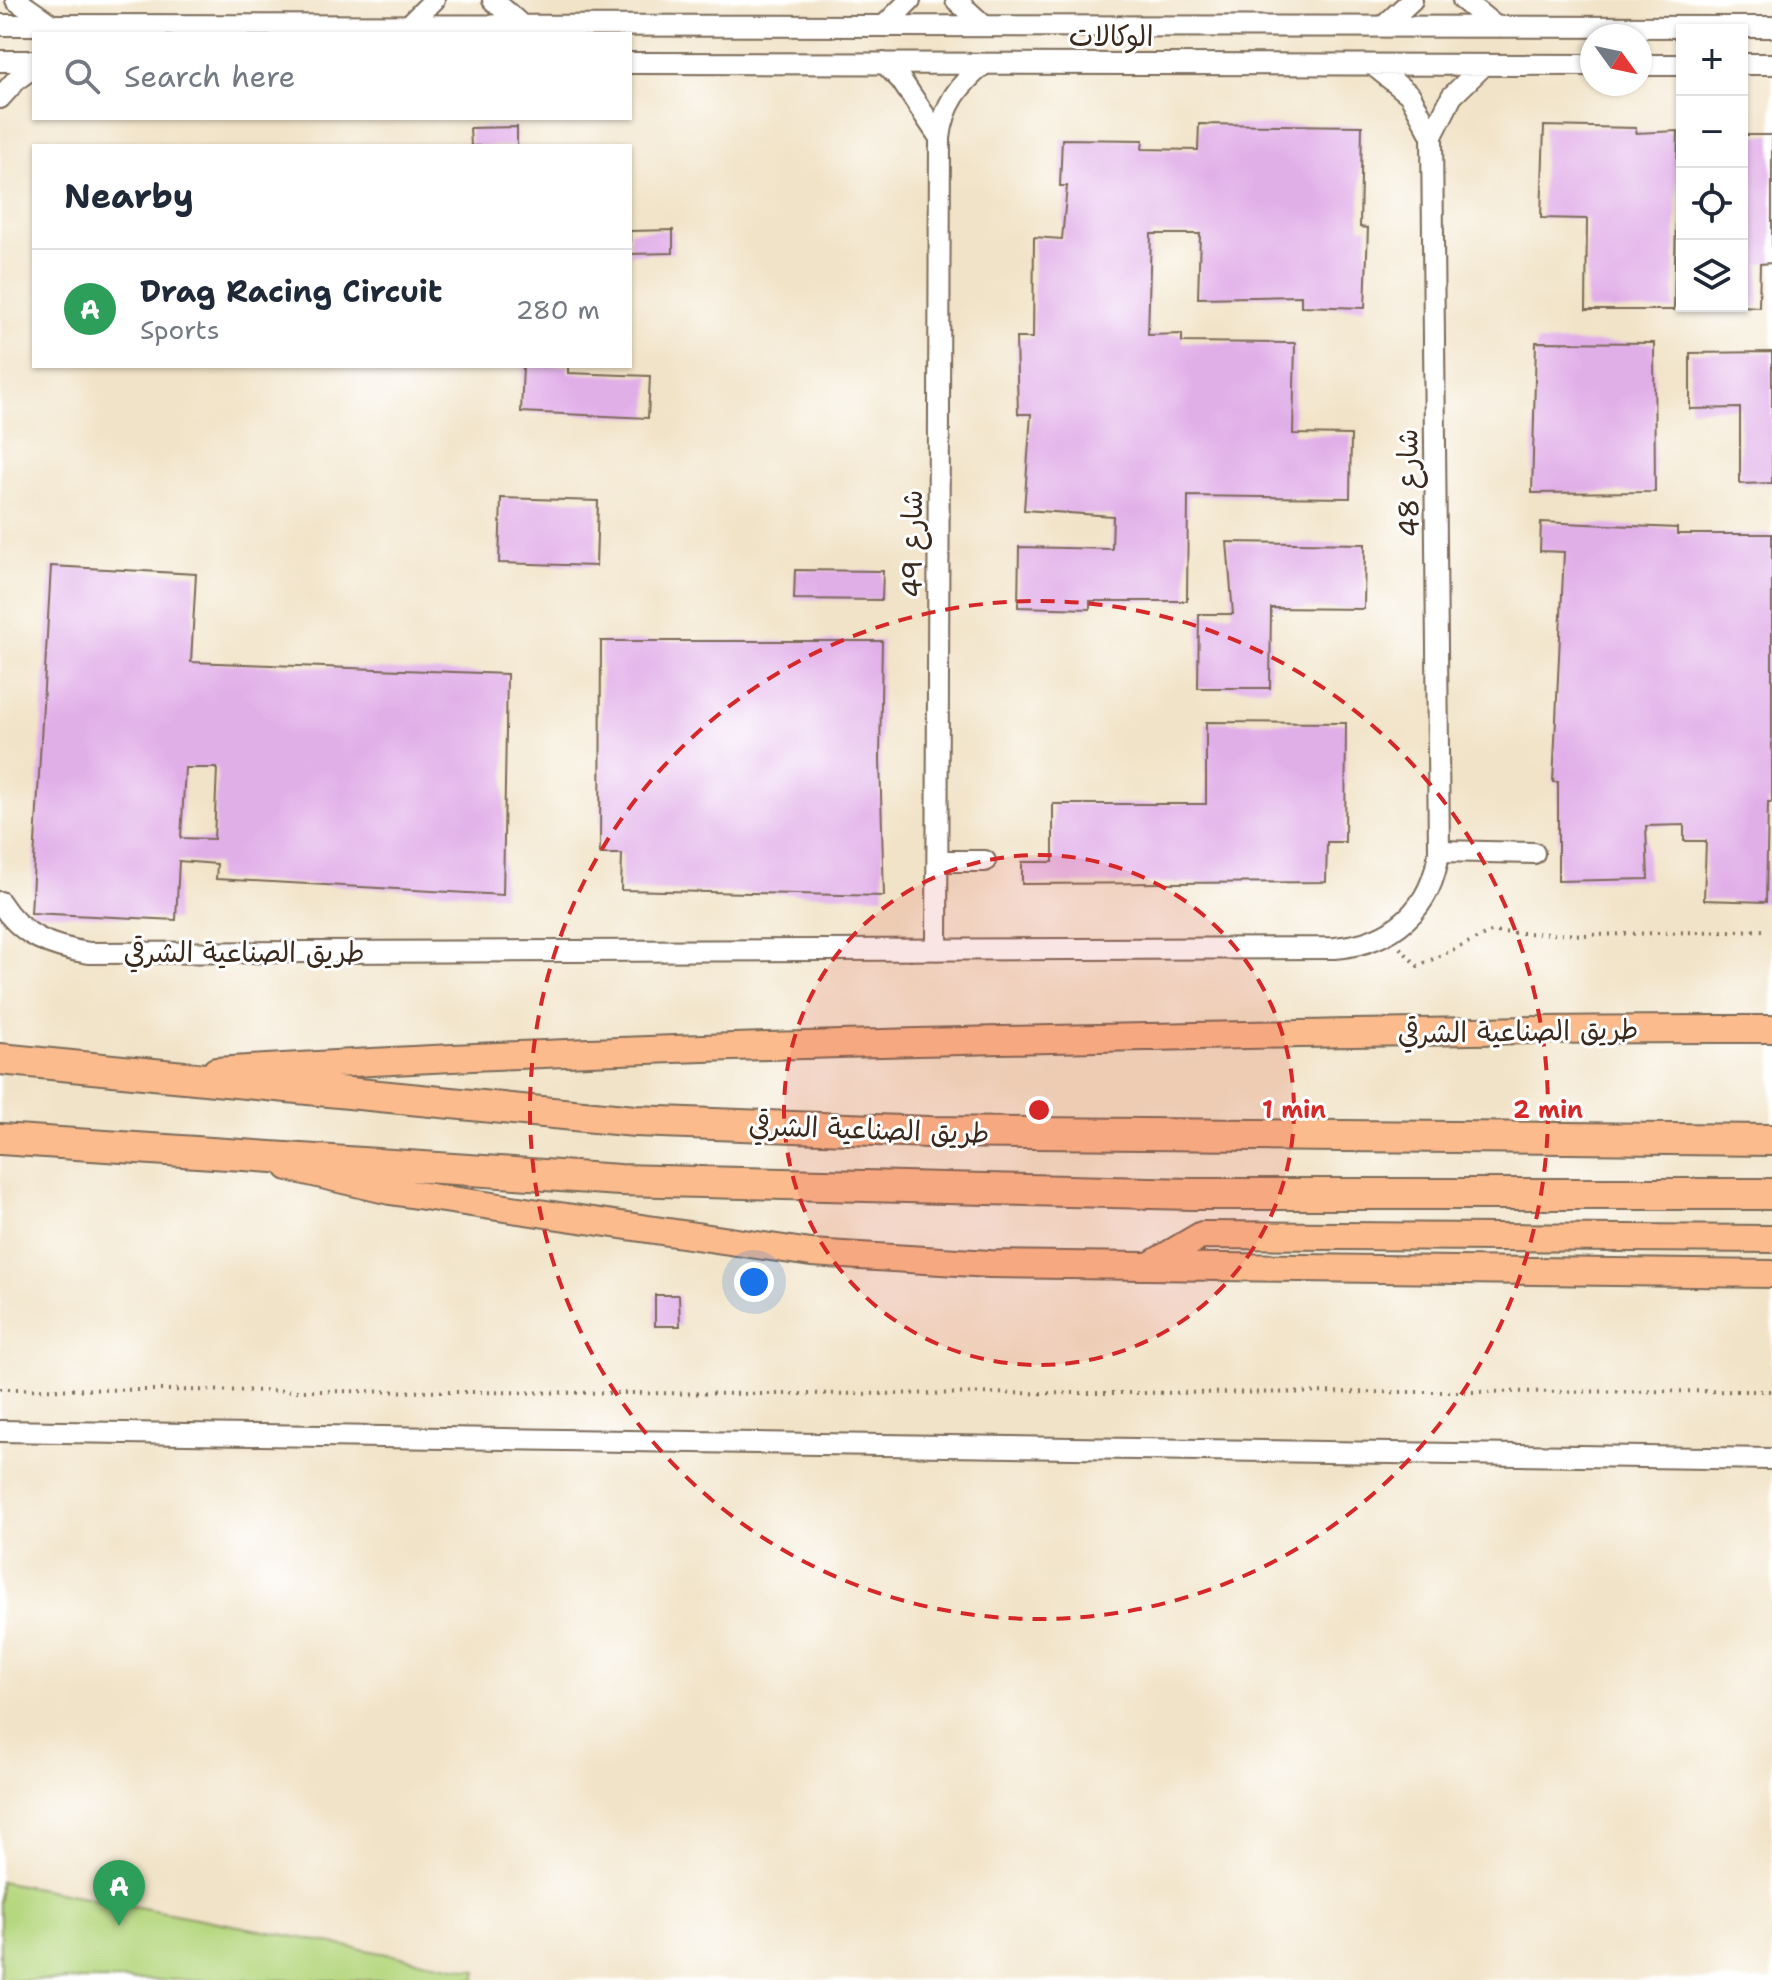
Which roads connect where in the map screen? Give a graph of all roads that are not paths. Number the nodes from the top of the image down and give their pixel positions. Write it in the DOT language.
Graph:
graph roads {
  1 [pos="16,0"];
  2 [pos="434,0"];
  3 [pos="493,0"];
  4 [pos="910,0"];
  5 [pos="956,0"];
  6 [pos="1412,0"];
  7 [pos="1463,0"];
  8 [pos="981,23"];
  9 [pos="886,24"];
  10 [pos="0,25"];
  11 [pos="53,25"];
  12 [pos="409,25"];
  13 [pos="521,25"];
  14 [pos="1385,25"];
  15 [pos="1495,26"];
  16 [pos="1772,27"];
  17 [pos="0,61"];
  18 [pos="32,61"];
  19 [pos="632,63"];
  20 [pos="884,63"];
  21 [pos="984,64"];
  22 [pos="1748,64"];
  23 [pos="1772,64"];
  24 [pos="1373,65"];
  25 [pos="1484,65"];
  26 [pos="1580,65"];
  27 [pos="1652,65"];
  28 [pos="1676,65"];
  29 [pos="32,68"];
  30 [pos="0,98"];
  31 [pos="1432,136"];
  32 [pos="940,138"];
  33 [pos="1440,830"];
  34 [pos="1439,851"];
  35 [pos="1534,853"];
  36 [pos="939,861"];
  37 [pos="985,861"];
  38 [pos="0,902"];
  39 [pos="937,950"];
  40 [pos="1772,1020"];
  41 [pos="1760,1029"];
  42 [pos="0,1059"];
  43 [pos="161,1074"];
  44 [pos="0,1139"];
  45 [pos="1772,1140"];
  46 [pos="238,1155"];
  47 [pos="1772,1194"];
  48 [pos="1772,1239"];
  49 [pos="1149,1266"];
  50 [pos="1772,1274"];
  51 [pos="0,1431"];
  52 [pos="1772,1459"];
  1 -- 11 [label="street"];
  2 -- 12 [label="street"];
  3 -- 13 [label="street"];
  4 -- 9 [label="street"];
  5 -- 8 [label="street"];
  6 -- 14 [label="street"];
  7 -- 15 [label="street"];
  8 -- 9 [label="street, الوكالات"];
  8 -- 14 [label="street, الوكالات"];
  9 -- 13 [label="street, الوكالات"];
  10 -- 11 [label="street, الوكالات"];
  11 -- 12 [label="street, الوكالات"];
  12 -- 13 [label="street, الوكالات"];
  14 -- 15 [label="street, الوكالات"];
  15 -- 16 [label="street, الوكالات"];
  17 -- 18 [label="street"];
  19 -- 20 [label="street, الوكالات"];
  20 -- 21 [label="street, الوكالات"];
  20 -- 32 [label="street"];
  21 -- 24 [label="street, الوكالات"];
  21 -- 32 [label="street, شارع 49"];
  22 -- 23 [label="street"];
  24 -- 25 [label="street, الوكالات"];
  24 -- 31 [label="street, شارع 48"];
  25 -- 26 [label="street, الوكالات"];
  25 -- 31 [label="street, شارع 48"];
  27 -- 28 [label="street"];
  29 -- 30 [label="street"];
  31 -- 33 [label="street, شارع 48"];
  32 -- 36 [label="street, شارع 49"];
  33 -- 34 [label="street, طريق الصناعية الشرقي"];
  34 -- 35 [label="street"];
  34 -- 39 [label="street, طريق الصناعية الشرقي"];
  36 -- 37 [label="street"];
  36 -- 39 [label="street, شارع 49"];
  38 -- 39 [label="street, طريق الصناعية الشرقي"];
  40 -- 41 [label="main road, طريق الصناعية الشرقي"];
  41 -- 43 [label="main road, طريق الصناعية الشرقي"];
  42 -- 43 [label="highway, طريق الصناعية الشرقي"];
  43 -- 45 [label="highway, طريق الصناعية الشرقي"];
  44 -- 46 [label="highway, طريق الصناعية الشرقي"];
  46 -- 47 [label="highway, طريق الصناعية الشرقي"];
  46 -- 49 [label="main road, طريق الصناعية الشرقي"];
  48 -- 49 [label="main road"];
  49 -- 50 [label="main road, طريق الصناعية الشرقي"];
  51 -- 52 [label="street"];
}
